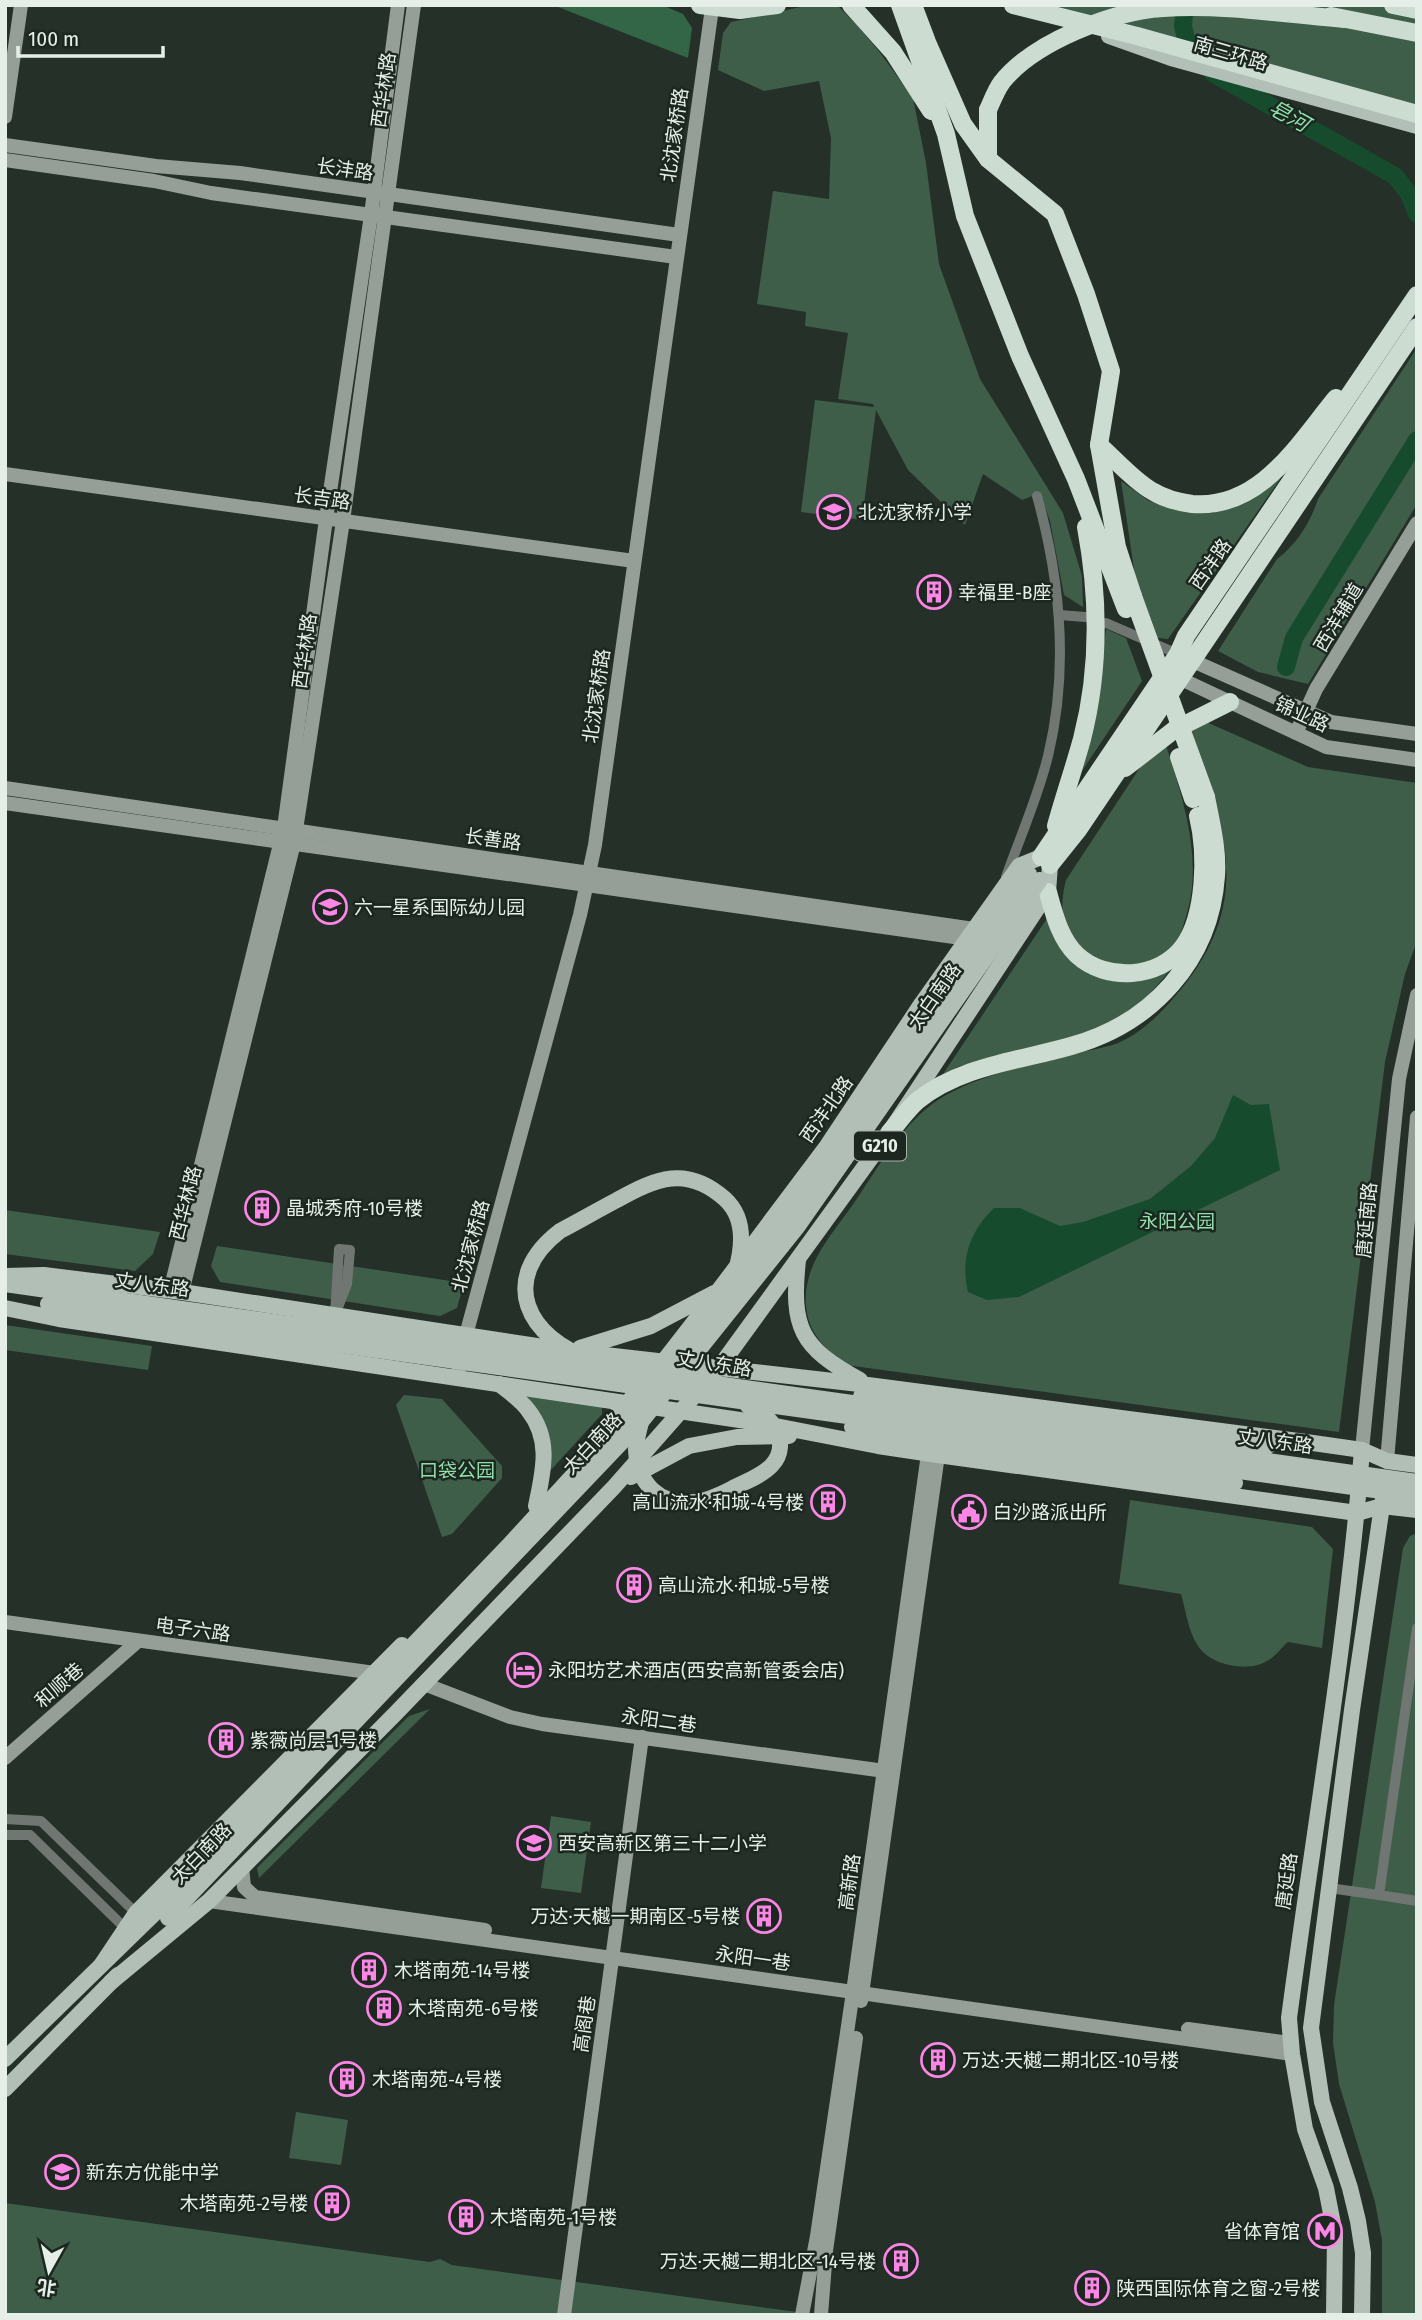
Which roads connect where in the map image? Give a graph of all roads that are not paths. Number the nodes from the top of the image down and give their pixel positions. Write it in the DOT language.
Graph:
graph roads {
  1 [pos="21,5"];
  2 [pos="398,5"];
  3 [pos="414,5"];
  4 [pos="777,5"];
  5 [pos="850,5"];
  6 [pos="900,5"];
  7 [pos="913,5"];
  8 [pos="1013,5"];
  9 [pos="1284,5"];
  10 [pos="1393,5"];
  11 [pos="706,7"];
  12 [pos="1417,10"];
  13 [pos="1037,12"];
  14 [pos="1344,19"];
  15 [pos="1417,33"];
  16 [pos="921,43"];
  17 [pos="1417,114"];
  18 [pos="5,117"];
  19 [pos="1417,126"];
  20 [pos="946,134"];
  21 [pos="5,145"];
  22 [pos="988,159"];
  23 [pos="5,160"];
  24 [pos="372,192"];
  25 [pos="388,194"];
  26 [pos="378,216"];
  27 [pos="679,235"];
  28 [pos="676,257"];
  29 [pos="1414,300"];
  30 [pos="1417,327"];
  31 [pos="1099,445"];
  32 [pos="5,474"];
  33 [pos="1076,479"];
  34 [pos="1037,496"];
  35 [pos="326,519"];
  36 [pos="343,521"];
  37 [pos="1417,523"];
  38 [pos="634,561"];
  39 [pos="1129,603"];
  40 [pos="1060,615"];
  41 [pos="1085,617"];
  42 [pos="1106,623"];
  43 [pos="1185,657"];
  44 [pos="1178,678"];
  45 [pos="1230,702"];
  46 [pos="1307,710"];
  47 [pos="1296,733"];
  48 [pos="1417,734"];
  49 [pos="1417,761"];
  50 [pos="1112,779"];
  51 [pos="5,788"];
  52 [pos="1200,798"];
  53 [pos="5,803"];
  54 [pos="289,836"];
  55 [pos="1043,869"];
  56 [pos="588,879"];
  57 [pos="1000,893"];
  58 [pos="971,934"];
  59 [pos="1417,995"];
  60 [pos="1416,1126"];
  61 [pos="889,1133"];
  62 [pos="799,1258"];
  63 [pos="5,1270"];
  64 [pos="5,1276"];
  65 [pos="5,1284"];
  66 [pos="47,1290"];
  67 [pos="724,1291"];
  68 [pos="176,1292"];
  69 [pos="5,1301"];
  70 [pos="5,1308"];
  71 [pos="335,1315"];
  72 [pos="466,1335"];
  73 [pos="570,1351"];
  74 [pos="663,1362"];
  75 [pos="718,1369"];
  76 [pos="624,1370"];
  77 [pos="457,1377"];
  78 [pos="499,1384"];
  79 [pos="868,1385"];
  80 [pos="763,1398"];
  81 [pos="730,1400"];
  82 [pos="628,1403"];
  83 [pos="681,1411"];
  84 [pos="641,1422"];
  85 [pos="824,1435"];
  86 [pos="1306,1442"];
  87 [pos="1362,1450"];
  88 [pos="933,1454"];
  89 [pos="1387,1461"];
  90 [pos="1417,1465"];
  91 [pos="1417,1482"];
  92 [pos="614,1487"];
  93 [pos="1417,1496"];
  94 [pos="1288,1503"];
  95 [pos="536,1506"];
  96 [pos="1382,1506"];
  97 [pos="1417,1510"];
  98 [pos="1357,1513"];
  99 [pos="5,1622"];
  100 [pos="1417,1628"];
  101 [pos="138,1641"];
  102 [pos="375,1673"];
  103 [pos="424,1684"];
  104 [pos="642,1737"];
  105 [pos="5,1758"];
  106 [pos="889,1771"];
  107 [pos="5,1819"];
  108 [pos="5,1835"];
  109 [pos="242,1867"];
  110 [pos="1329,1888"];
  111 [pos="1379,1895"];
  112 [pos="209,1901"];
  113 [pos="1417,1901"];
  114 [pos="136,1913"];
  115 [pos="164,1914"];
  116 [pos="125,1928"];
  117 [pos="614,1954"];
  118 [pos="102,1964"];
  119 [pos="111,1982"];
  120 [pos="858,1987"];
  121 [pos="1291,2048"];
  122 [pos="6,2058"];
  123 [pos="5,2089"];
  124 [pos="564,2315"];
  125 [pos="802,2315"];
  126 [pos="821,2315"];
  127 [pos="1334,2315"];
  128 [pos="1362,2315"];
  1 -- 18 [label="street"];
  2 -- 24 [label="street, 西华林路"];
  3 -- 25 [label="street, 西华林路"];
  4 -- 11 [label="highway"];
  5 -- 20 [label="highway"];
  6 -- 16 [label="highway"];
  7 -- 16 [label="highway"];
  8 -- 13 [label="highway, 南三环路"];
  9 -- 14 [label="highway, bridge"];
  10 -- 12 [label="highway"];
  11 -- 27 [label="street, 北沈家桥路"];
  13 -- 17 [label="highway, 南三环路, bridge"];
  13 -- 19 [label="main road, 南三环路"];
  14 -- 15 [label="highway"];
  14 -- 22 [label="highway, bridge"];
  16 -- 20 [label="highway"];
  16 -- 22 [label="highway"];
  20 -- 33 [label="highway"];
  21 -- 24 [label="street, 长沣路"];
  22 -- 31 [label="highway"];
  23 -- 26 [label="street"];
  24 -- 25 [label="street, 长沣路"];
  24 -- 26 [label="street, 西华林路"];
  25 -- 26 [label="street, 西华林路"];
  25 -- 27 [label="street, 长沣路"];
  26 -- 28 [label="street"];
  26 -- 35 [label="street, 西华林路"];
  26 -- 36 [label="street, 西华林路"];
  27 -- 28 [label="street, 北沈家桥路"];
  28 -- 38 [label="street, 北沈家桥路"];
  29 -- 31 [label="highway"];
  29 -- 43 [label="highway, 西沣路"];
  30 -- 43 [label="highway, 西沣路"];
  31 -- 39 [label="highway"];
  32 -- 35 [label="street, 长吉路"];
  33 -- 39 [label="highway"];
  33 -- 55 [label="highway"];
  34 -- 40 [label="street"];
  35 -- 36 [label="street, 长吉路"];
  35 -- 54 [label="street, 西华林路"];
  36 -- 38 [label="street, 长吉路"];
  36 -- 54 [label="street, 西华林路"];
  37 -- 46 [label="street, 西沣辅道"];
  38 -- 56 [label="street, 北沈家桥路"];
  39 -- 52 [label="highway, bridge"];
  40 -- 41 [label="street"];
  40 -- 57 [label="street"];
  42 -- 43 [label="street"];
  43 -- 44 [label="highway, 西沣路"];
  43 -- 46 [label="street, 锦业路"];
  43 -- 55 [label="highway, 西沣路"];
  44 -- 45 [label="street, 锦业路"];
  44 -- 50 [label="highway, 西沣路"];
  45 -- 47 [label="street, 锦业路"];
  45 -- 50 [label="highway"];
  46 -- 47 [label="street, 西沣辅道"];
  46 -- 48 [label="street, 锦业路"];
  47 -- 49 [label="street, 锦业路"];
  50 -- 55 [label="highway, 西沣路"];
  51 -- 54 [label="street, 长善路"];
  52 -- 55 [label="highway"];
  52 -- 61 [label="highway"];
  53 -- 54 [label="street, 长善路"];
  54 -- 56 [label="street, 长善路"];
  54 -- 68 [label="street, 西华林路"];
  55 -- 57 [label="main road, 西沣北路"];
  55 -- 61 [label="main road, G210"];
  55 -- 67 [label="main road, 太白南路, bridge"];
  55 -- 84 [label="main road, 太白南路, bridge"];
  56 -- 58 [label="street, 长善路"];
  56 -- 72 [label="street, 北沈家桥路"];
  57 -- 58 [label="main road, 西沣北路"];
  58 -- 67 [label="main road, 西沣北路"];
  59 -- 87 [label="street, 唐延南路"];
  60 -- 89 [label="street"];
  61 -- 62 [label="main road, G210"];
  62 -- 75 [label="main road, G210"];
  62 -- 79 [label="main road"];
  63 -- 66 [label="street"];
  64 -- 66 [label="main road, 丈八东路"];
  65 -- 66 [label="main road, 丈八东路"];
  66 -- 68 [label="main road, 丈八东路"];
  66 -- 69 [label="main road, 丈八东路"];
  66 -- 76 [label="main road, 丈八东路, bridge"];
  66 -- 81 [label="main road, 丈八东路, bridge"];
  67 -- 73 [label="main road"];
  67 -- 74 [label="main road, 西沣北路"];
  67 -- 76 [label="main road, bridge"];
  67 -- 115 [label="main road, 太白南路, bridge"];
  68 -- 71 [label="main road, 丈八东路"];
  70 -- 77 [label="main road"];
  71 -- 71 [label="street"];
  71 -- 72 [label="main road, 丈八东路"];
  72 -- 73 [label="main road, 丈八东路"];
  72 -- 77 [label="street, 北沈家桥路"];
  73 -- 74 [label="main road, 丈八东路"];
  74 -- 75 [label="main road, 丈八东路"];
  74 -- 82 [label="main road, 西沣北路"];
  75 -- 79 [label="main road, 丈八东路"];
  75 -- 83 [label="main road, G210"];
  76 -- 80 [label="main road, 丈八东路, bridge"];
  77 -- 78 [label="main road"];
  78 -- 82 [label="main road"];
  78 -- 95 [label="main road"];
  79 -- 86 [label="main road, 丈八东路"];
  80 -- 81 [label="main road, 丈八东路, bridge"];
  80 -- 86 [label="main road, bridge"];
  80 -- 91 [label="main road, 丈八东路, bridge"];
  80 -- 93 [label="main road, 丈八东路, bridge"];
  80 -- 94 [label="main road, bridge"];
  81 -- 84 [label="main road, bridge"];
  82 -- 83 [label="main road"];
  82 -- 95 [label="main road, 太白南路"];
  83 -- 85 [label="main road"];
  83 -- 92 [label="main road, 太白南路"];
  84 -- 115 [label="main road, 太白南路, bridge"];
  85 -- 88 [label="main road"];
  85 -- 92 [label="main road"];
  86 -- 87 [label="main road"];
  87 -- 89 [label="main road"];
  87 -- 98 [label="main road, 唐延路"];
  88 -- 94 [label="main road"];
  88 -- 106 [label="street, 高新路"];
  89 -- 90 [label="main road"];
  89 -- 96 [label="main road"];
  92 -- 103 [label="main road, 太白南路"];
  94 -- 98 [label="main road"];
  95 -- 102 [label="main road, 太白南路"];
  96 -- 97 [label="main road"];
  96 -- 98 [label="main road"];
  96 -- 110 [label="main road"];
  98 -- 121 [label="main road, 唐延路"];
  99 -- 101 [label="street, 电子六路"];
  100 -- 111 [label="street"];
  101 -- 102 [label="street, 电子六路"];
  101 -- 105 [label="street, 和顺巷"];
  102 -- 114 [label="main road, 太白南路"];
  103 -- 104 [label="street, 永阳二巷"];
  103 -- 109 [label="main road, 太白南路"];
  104 -- 106 [label="street, 永阳二巷"];
  104 -- 117 [label="street, 高阁巷"];
  106 -- 120 [label="street, 高新路"];
  107 -- 114 [label="street"];
  108 -- 116 [label="street"];
  109 -- 112 [label="main road, 太白南路"];
  109 -- 117 [label="street, 永阳一巷"];
  110 -- 111 [label="street"];
  110 -- 128 [label="main road"];
  111 -- 113 [label="street"];
  112 -- 117 [label="street, 永阳一巷"];
  112 -- 119 [label="main road, 太白南路"];
  114 -- 116 [label="main road, 太白南路"];
  115 -- 118 [label="main road, 太白南路"];
  115 -- 119 [label="main road, 太白南路"];
  116 -- 118 [label="main road, 太白南路"];
  117 -- 120 [label="street, 永阳一巷"];
  117 -- 124 [label="street, 高阁巷"];
  118 -- 122 [label="main road, 太白南路"];
  119 -- 123 [label="main road, 太白南路"];
  120 -- 121 [label="street, 永阳一巷"];
  120 -- 125 [label="street, 高新路"];
  120 -- 126 [label="street, 高新路"];
  121 -- 127 [label="main road, 唐延路"];
}
